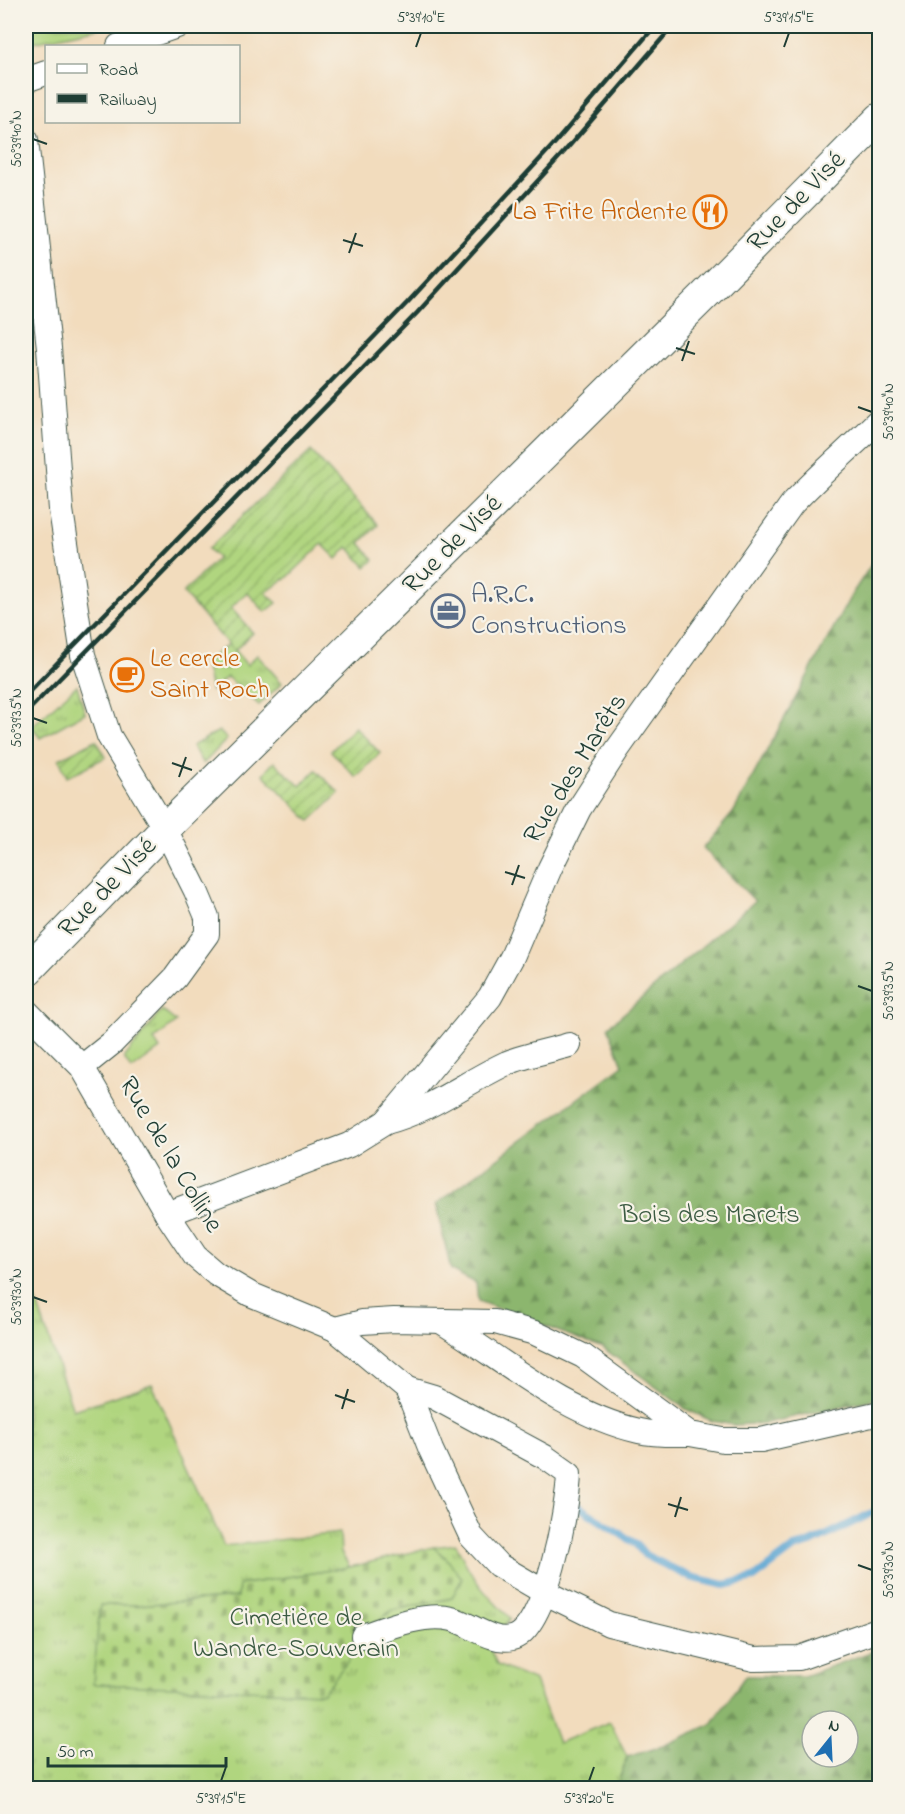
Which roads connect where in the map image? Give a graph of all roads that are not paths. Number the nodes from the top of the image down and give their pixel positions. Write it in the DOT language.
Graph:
graph roads {
  1 [pos="177,26"];
  2 [pos="122,45"];
  3 [pos="45,73"];
  4 [pos="26,80"];
  5 [pos="879,118"];
  6 [pos="26,140"];
  7 [pos="879,419"];
  8 [pos="165,829"];
  9 [pos="26,972"];
  10 [pos="26,1011"];
  11 [pos="568,1045"];
  12 [pos="82,1067"];
  13 [pos="386,1122"];
  14 [pos="167,1214"];
  15 [pos="442,1322"];
  16 [pos="334,1329"];
  17 [pos="407,1389"];
  18 [pos="879,1413"];
  19 [pos="690,1434"];
  20 [pos="544,1592"];
  21 [pos="879,1629"];
  22 [pos="363,1636"];
  1 -- 2 [label="street"];
  3 -- 4 [label="street"];
  5 -- 8 [label="street, Rue de Visé"];
  6 -- 8 [label="street"];
  7 -- 13 [label="street, Rue des Marêts"];
  8 -- 9 [label="street, Rue de Visé"];
  8 -- 12 [label="street"];
  10 -- 12 [label="street, Rue de la Colline"];
  11 -- 13 [label="street"];
  12 -- 14 [label="street, Rue de la Colline"];
  13 -- 14 [label="street, Rue des Marêts"];
  14 -- 16 [label="street, Rue de la Colline"];
  15 -- 16 [label="street"];
  15 -- 19 [label="street"];
  15 -- 19 [label="street"];
  16 -- 17 [label="street, Rue de la Colline"];
  17 -- 20 [label="street, Rue de la Colline"];
  17 -- 20 [label="street"];
  18 -- 19 [label="street"];
  20 -- 21 [label="street, Rue de la Colline"];
  20 -- 22 [label="street"];
}
